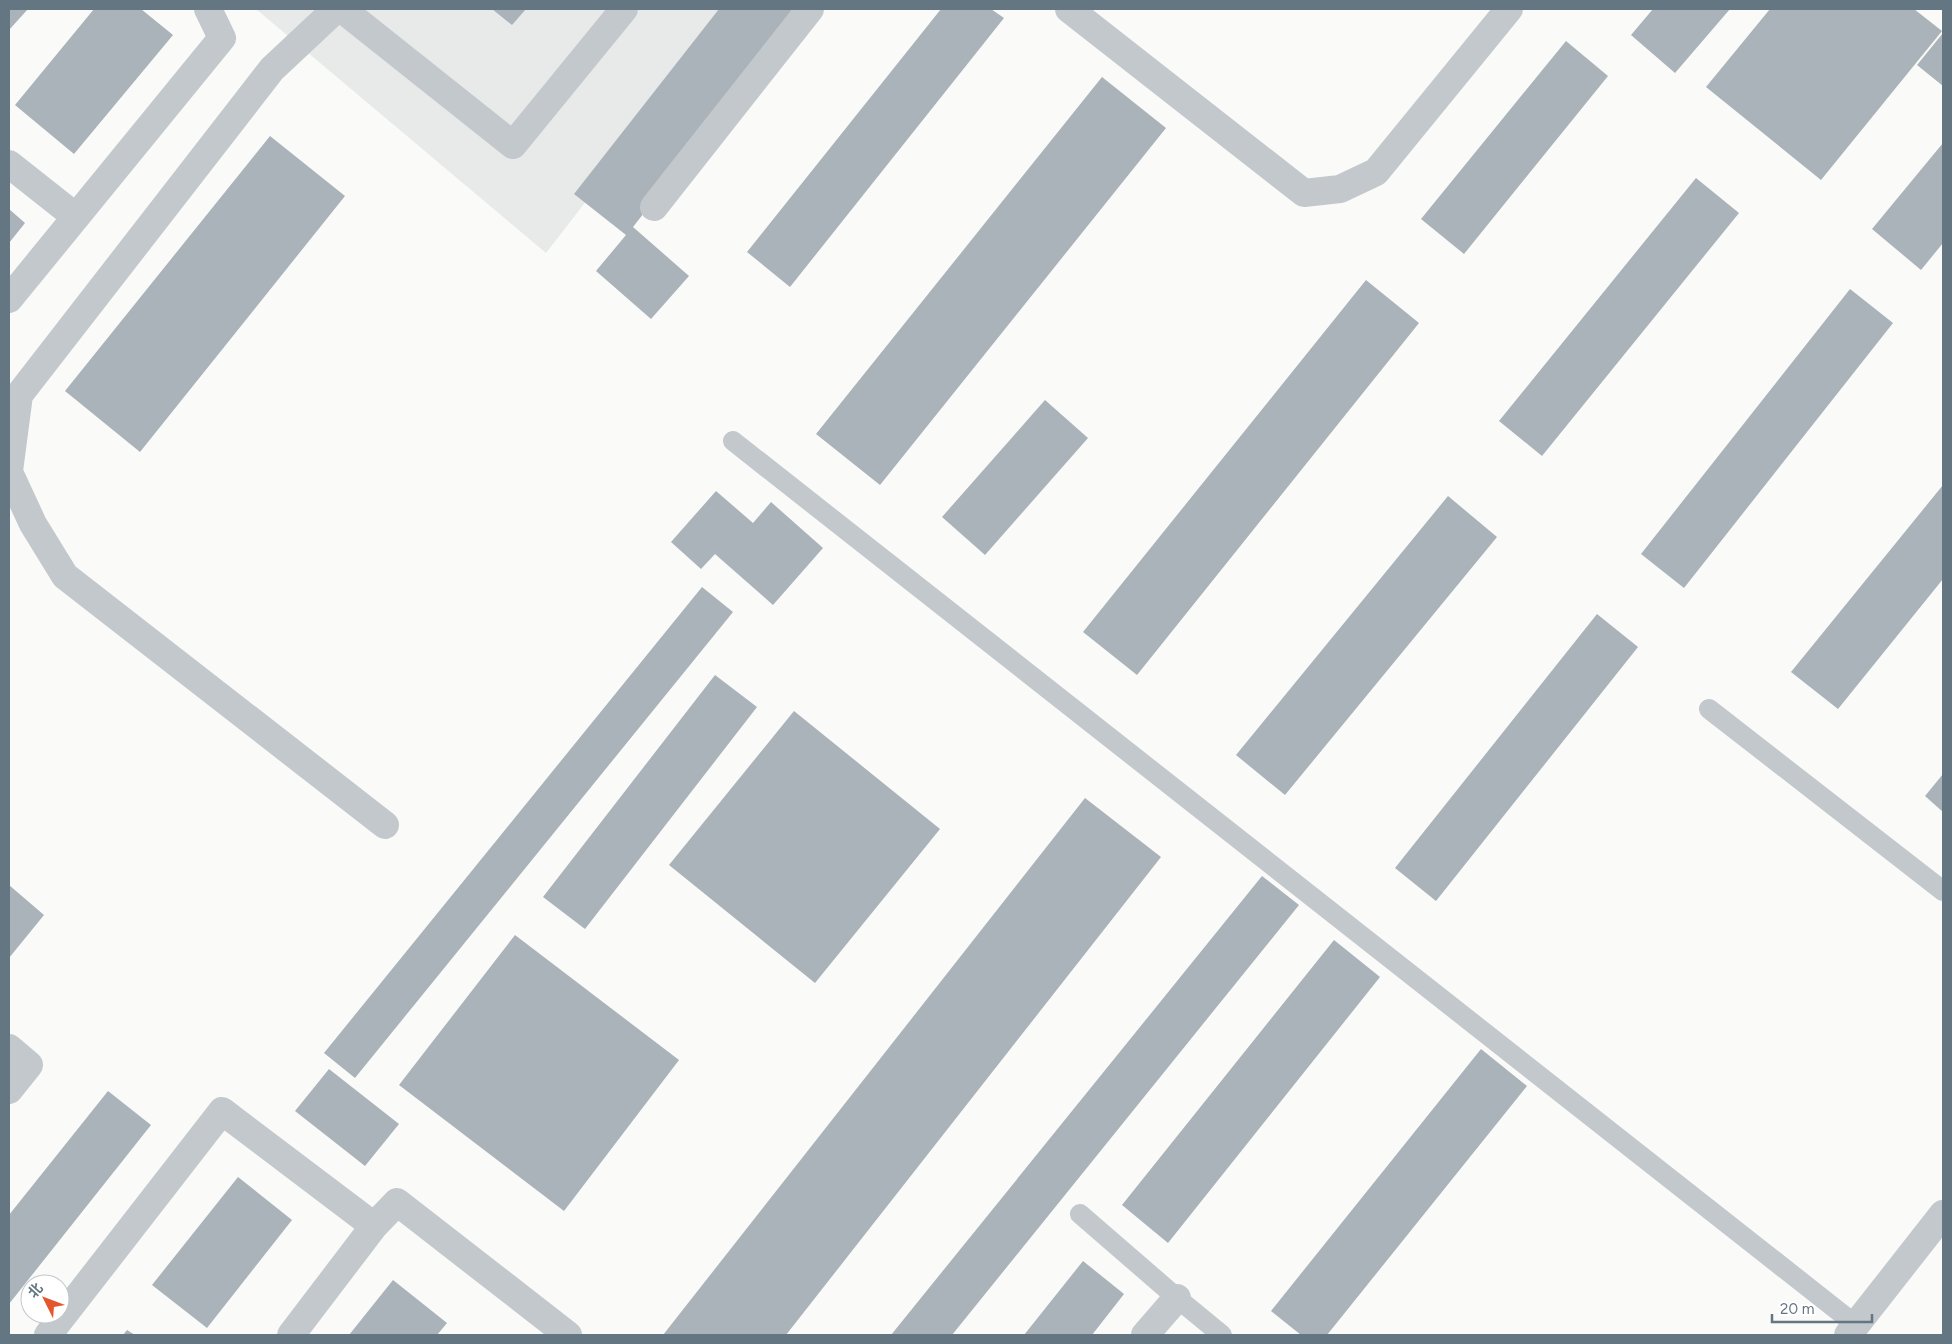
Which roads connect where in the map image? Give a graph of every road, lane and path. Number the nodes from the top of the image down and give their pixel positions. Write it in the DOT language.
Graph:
graph roads {
  1 [pos="208,9"];
  2 [pos="336,9"];
  3 [pos="342,9"];
  4 [pos="624,9"];
  5 [pos="810,9"];
  6 [pos="1069,9"];
  7 [pos="1509,9"];
  8 [pos="9,164"];
  9 [pos="654,207"];
  10 [pos="76,217"];
  11 [pos="9,300"];
  12 [pos="734,441"];
  13 [pos="9,472"];
  14 [pos="1710,709"];
  15 [pos="385,825"];
  16 [pos="1943,891"];
  17 [pos="9,1048"];
  18 [pos="9,1090"];
  19 [pos="1080,1214"];
  20 [pos="1943,1214"];
  21 [pos="374,1226"];
  22 [pos="1177,1298"];
  23 [pos="1852,1330"];
  24 [pos="48,1335"];
  25 [pos="291,1335"];
  26 [pos="568,1335"];
  27 [pos="1145,1335"];
  28 [pos="1222,1335"];
  1 -- 10 [label="street"];
  2 -- 13 [label="street"];
  3 -- 4 [label="street"];
  5 -- 9 [label="street"];
  6 -- 7 [label="street"];
  8 -- 10 [label="street"];
  10 -- 11 [label="street"];
  12 -- 23 [label="lane"];
  13 -- 15 [label="street"];
  14 -- 16 [label="lane"];
  17 -- 18 [label="street"];
  19 -- 22 [label="lane"];
  20 -- 23 [label="street"];
  21 -- 24 [label="street"];
  21 -- 25 [label="street"];
  21 -- 26 [label="street"];
  22 -- 27 [label="street"];
  22 -- 28 [label="lane"];
}
